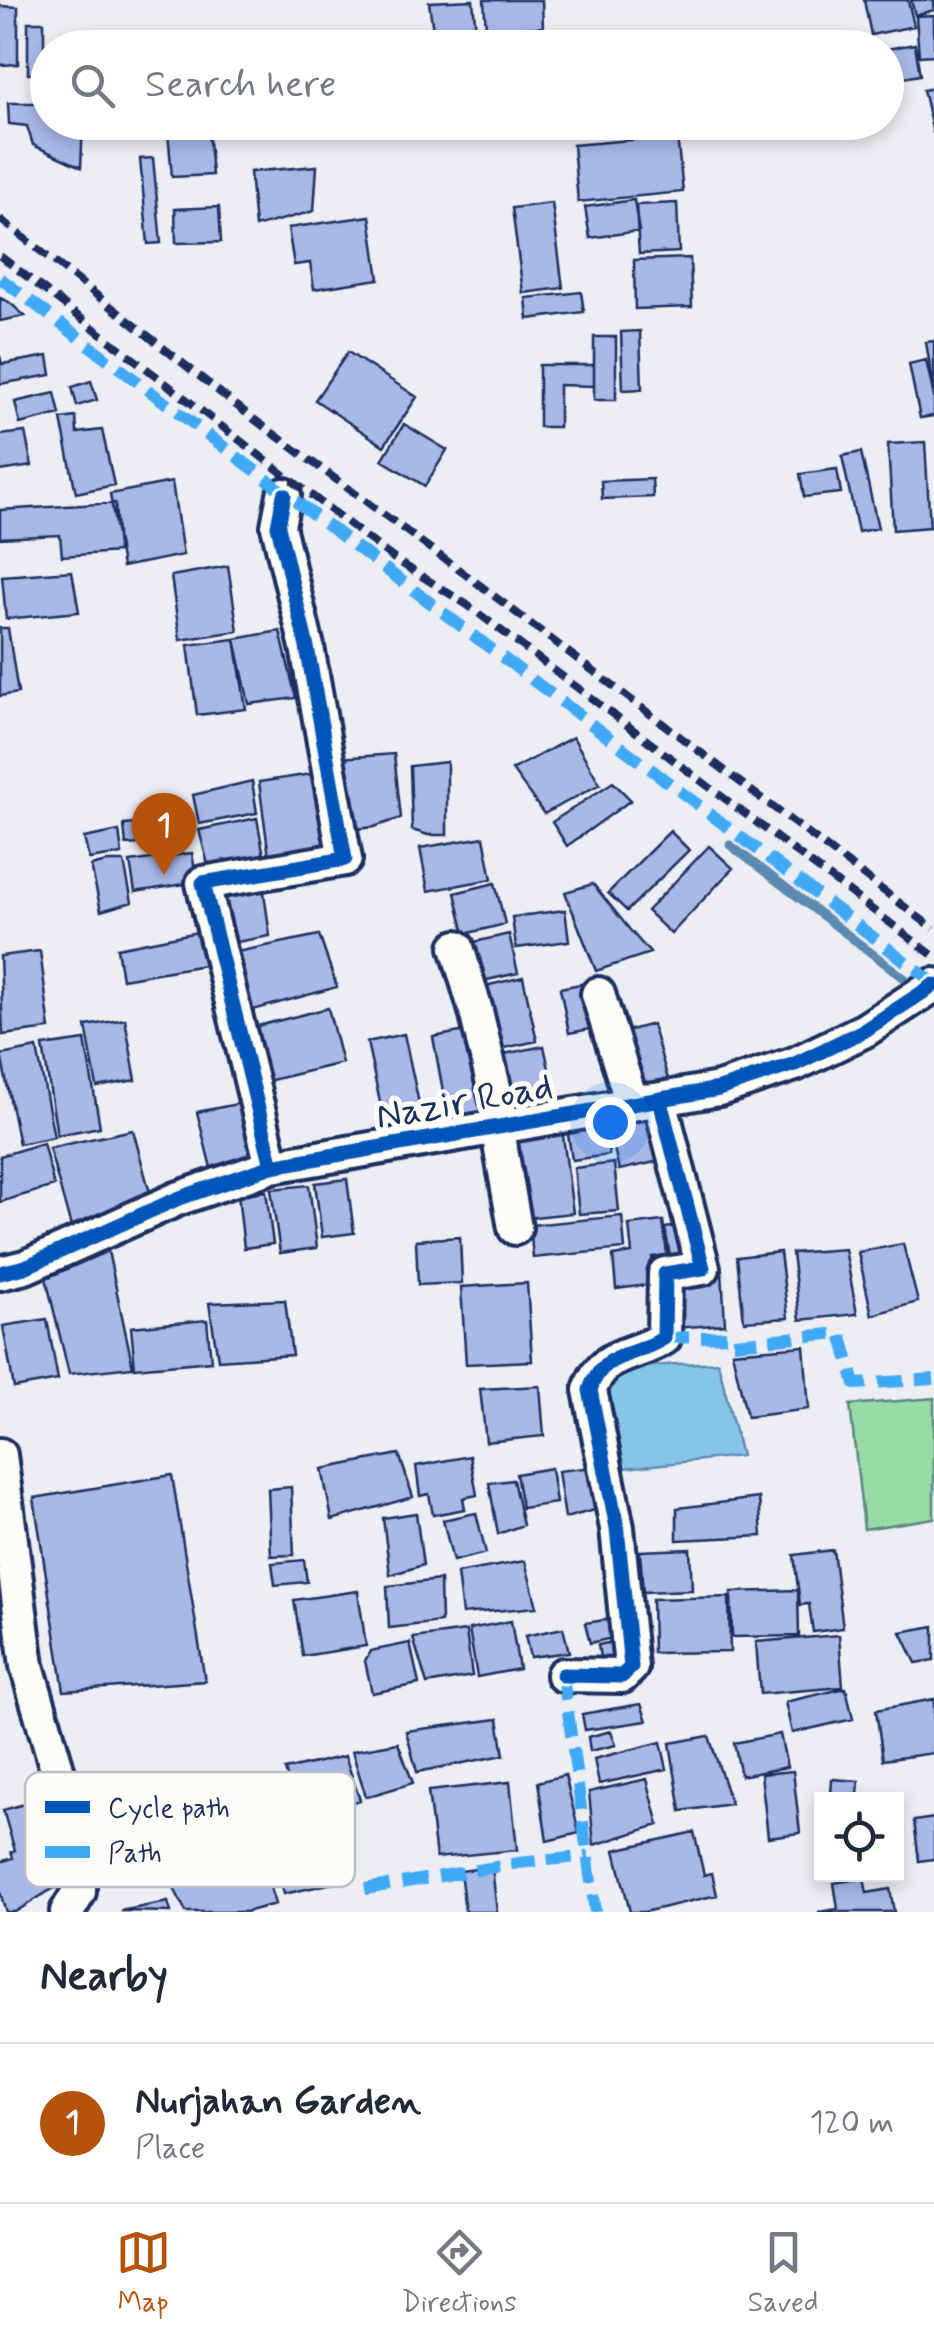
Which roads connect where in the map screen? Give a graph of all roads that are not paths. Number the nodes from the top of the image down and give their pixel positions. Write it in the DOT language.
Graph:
graph roads {
  1 [pos="284,495"];
  2 [pos="456,946"];
  3 [pos="934,985"];
  4 [pos="598,994"];
  5 [pos="660,1101"];
  6 [pos="500,1126"];
  7 [pos="272,1166"];
  8 [pos="515,1228"];
  9 [pos="0,1272"];
  10 [pos="0,1456"];
  11 [pos="563,1675"];
  12 [pos="59,1772"];
  13 [pos="79,1887"];
  14 [pos="67,1912"];
  1 -- 7 [label="street"];
  2 -- 6 [label="street"];
  3 -- 5 [label="street, Nazir Road"];
  4 -- 5 [label="street"];
  5 -- 6 [label="street, Nazir Road"];
  5 -- 11 [label="street"];
  6 -- 7 [label="street, Nazir Road"];
  6 -- 8 [label="street"];
  7 -- 9 [label="street, Nazir Road"];
  10 -- 12 [label="street"];
  13 -- 14 [label="street"];
}
